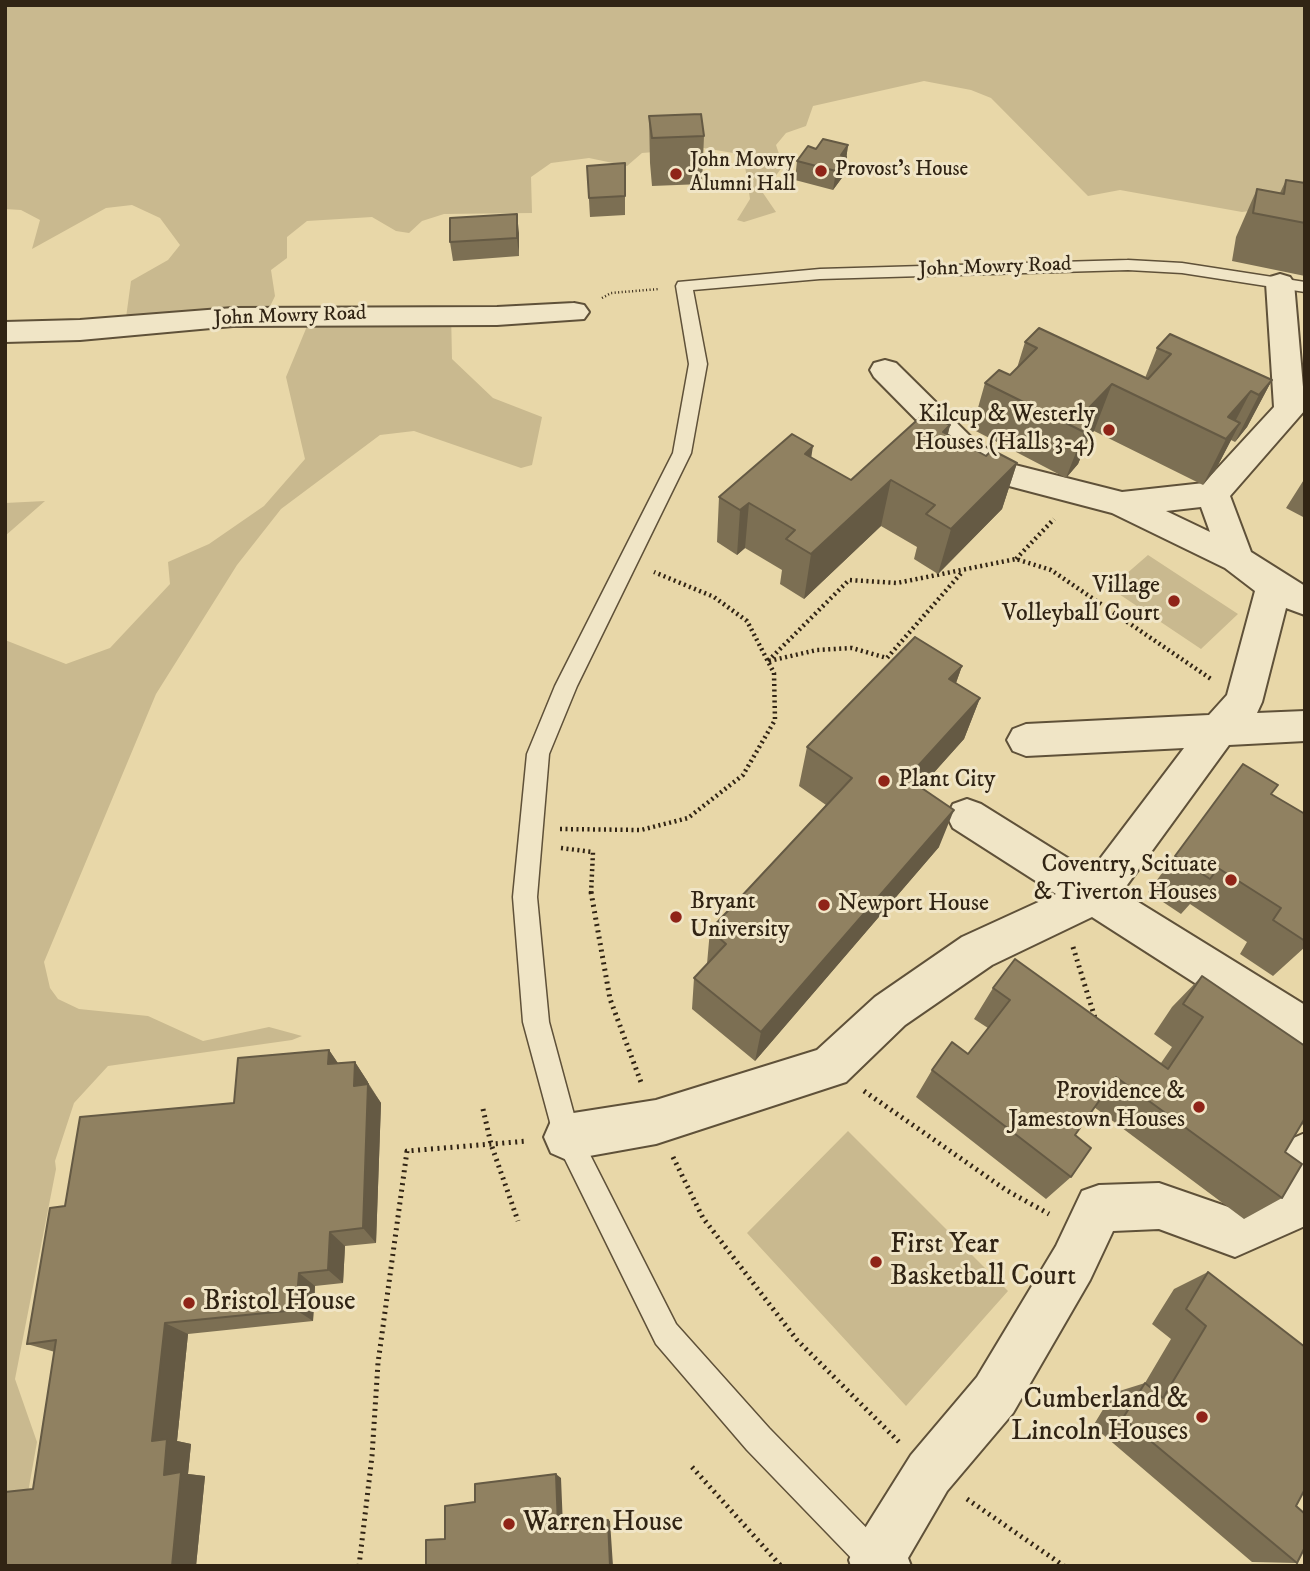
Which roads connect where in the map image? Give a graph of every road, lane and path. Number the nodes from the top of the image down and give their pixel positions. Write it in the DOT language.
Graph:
graph roads {
  1 [pos="1292,285"];
  2 [pos="684,286"];
  3 [pos="575,312"];
  4 [pos="5,332"];
  5 [pos="885,370"];
  6 [pos="1297,413"];
  7 [pos="1080,493"];
  8 [pos="1213,494"];
  9 [pos="1122,503"];
  10 [pos="1016,559"];
  11 [pos="1237,559"];
  12 [pos="626,570"];
  13 [pos="964,570"];
  14 [pos="1289,594"];
  15 [pos="768,661"];
  16 [pos="1244,702"];
  17 [pos="1305,726"];
  18 [pos="1217,732"];
  19 [pos="1026,740"];
  20 [pos="967,816"];
  21 [pos="1082,902"];
  22 [pos="1104,1027"];
  23 [pos="1305,1029"];
  24 [pos="830,1067"];
  25 [pos="483,1109"];
  26 [pos="656,1122"];
  27 [pos="567,1138"];
  28 [pos="491,1144"];
  29 [pos="1305,1156"];
  30 [pos="1099,1208"];
  31 [pos="1288,1210"];
  32 [pos="519,1221"];
  33 [pos="692,1466"];
  34 [pos="929,1473"];
  35 [pos="880,1563"];
  36 [pos="359,1566"];
  37 [pos="781,1566"];
  38 [pos="1064,1566"];
  1 -- 2 [label="lane, John Mowry Road"];
  1 -- 6 [label="street"];
  2 -- 3 [label="path"];
  2 -- 12 [label="lane"];
  3 -- 4 [label="street, John Mowry Road"];
  5 -- 7 [label="street"];
  6 -- 8 [label="street"];
  7 -- 9 [label="street"];
  7 -- 10 [label="path"];
  8 -- 9 [label="street"];
  8 -- 11 [label="street"];
  9 -- 11 [label="street"];
  10 -- 13 [label="path"];
  10 -- 16 [label="path"];
  11 -- 14 [label="street"];
  12 -- 15 [label="path"];
  12 -- 27 [label="lane"];
  13 -- 15 [label="path"];
  13 -- 15 [label="path"];
  14 -- 16 [label="street"];
  15 -- 26 [label="path"];
  16 -- 18 [label="street"];
  17 -- 18 [label="street"];
  18 -- 19 [label="street"];
  18 -- 21 [label="street"];
  20 -- 21 [label="street"];
  21 -- 22 [label="path"];
  21 -- 23 [label="street"];
  21 -- 24 [label="street"];
  24 -- 26 [label="street"];
  24 -- 30 [label="path"];
  25 -- 28 [label="path"];
  26 -- 27 [label="street"];
  26 -- 34 [label="path"];
  27 -- 28 [label="path"];
  27 -- 35 [label="lane"];
  28 -- 32 [label="path"];
  28 -- 36 [label="path"];
  29 -- 31 [label="street"];
  30 -- 31 [label="street"];
  30 -- 34 [label="street"];
  33 -- 37 [label="path"];
  34 -- 35 [label="street"];
  34 -- 38 [label="path"];
}
